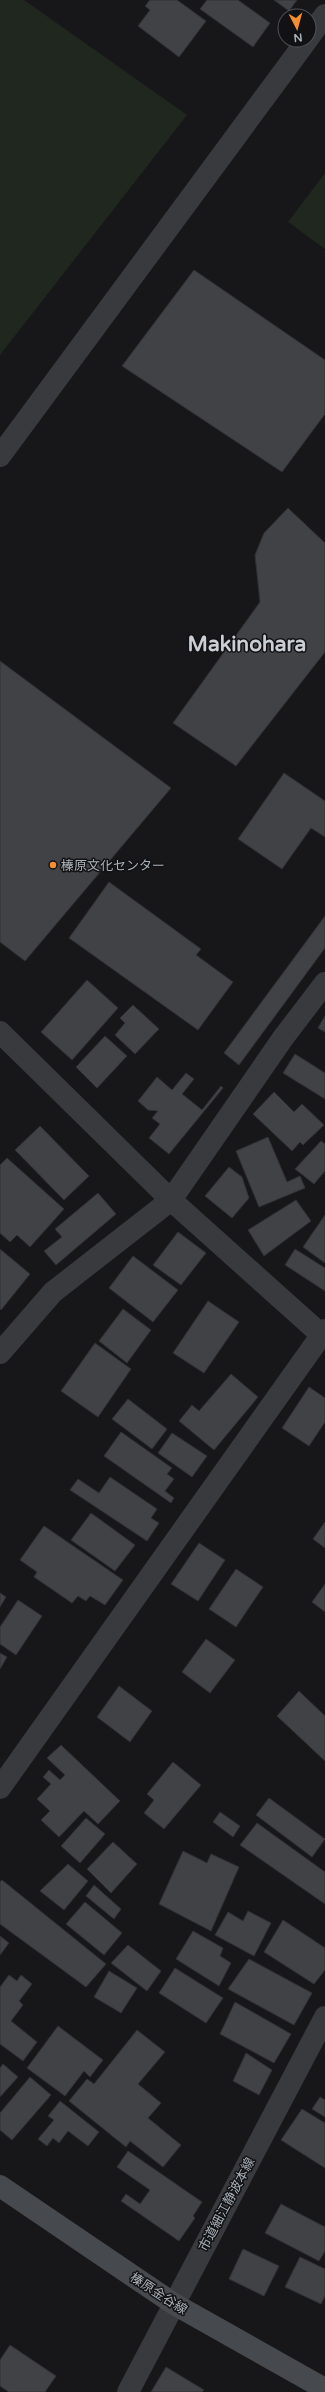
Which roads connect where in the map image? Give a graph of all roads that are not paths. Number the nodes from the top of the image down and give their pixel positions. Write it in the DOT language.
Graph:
graph roads {
  1 [pos="325,15"];
  2 [pos="317,26"];
  3 [pos="301,48"];
  4 [pos="0,456"];
  5 [pos="325,983"];
  6 [pos="0,1032"];
  7 [pos="172,1200"];
  8 [pos="324,1334"];
  9 [pos="0,1353"];
  10 [pos="0,1788"];
  11 [pos="325,2017"];
  12 [pos="0,2186"];
  13 [pos="174,2304"];
  14 [pos="325,2388"];
  15 [pos="128,2392"];
  1 -- 2 [label="street"];
  3 -- 4 [label="street"];
  5 -- 7 [label="street"];
  6 -- 7 [label="street"];
  7 -- 8 [label="street"];
  7 -- 9 [label="street"];
  8 -- 10 [label="street"];
  11 -- 13 [label="street, 市道細江静波本線"];
  12 -- 13 [label="main road, 榛原金谷線"];
  13 -- 14 [label="main road, 榛原金谷線"];
  13 -- 15 [label="street, 市道細江静波本線"];
}
